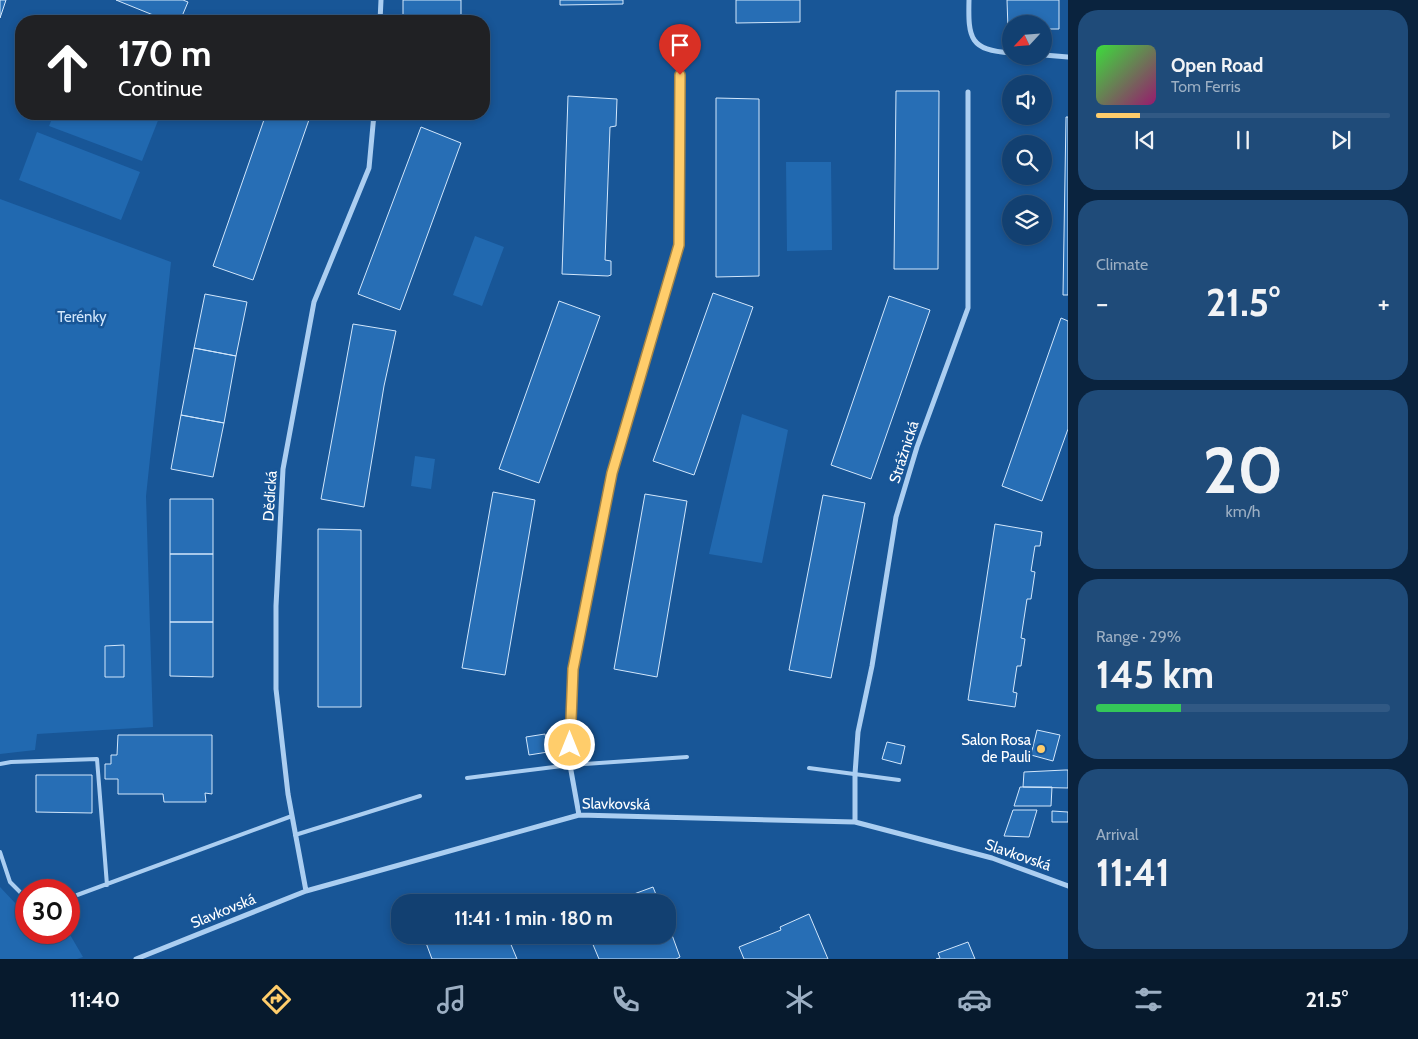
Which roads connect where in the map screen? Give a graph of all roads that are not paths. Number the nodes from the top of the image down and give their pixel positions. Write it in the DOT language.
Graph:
graph roads {
  1 [pos="381,0"];
  2 [pos="969,0"];
  3 [pos="380,15"];
  4 [pos="678,43"];
  5 [pos="1002,52"];
  6 [pos="1052,56"];
  7 [pos="1068,57"];
  8 [pos="968,92"];
  9 [pos="373,120"];
  10 [pos="680,129"];
  11 [pos="688,757"];
  12 [pos="0,764"];
  13 [pos="570,764"];
  14 [pos="809,768"];
  15 [pos="855,774"];
  16 [pos="467,778"];
  17 [pos="899,780"];
  18 [pos="420,796"];
  19 [pos="579,815"];
  20 [pos="292,816"];
  21 [pos="855,822"];
  22 [pos="295,835"];
  23 [pos="0,852"];
  24 [pos="107,885"];
  25 [pos="1068,886"];
  26 [pos="15,887"];
  27 [pos="306,891"];
  28 [pos="80,894"];
  29 [pos="147,957"];
  30 [pos="136,959"];
  1 -- 3 [label="street"];
  2 -- 5 [label="street"];
  4 -- 10 [label="lane"];
  6 -- 7 [label="street"];
  8 -- 15 [label="street, Strážnická"];
  9 -- 20 [label="street, Dědická"];
  10 -- 13 [label="street"];
  11 -- 13 [label="lane"];
  12 -- 24 [label="lane"];
  13 -- 16 [label="lane"];
  13 -- 19 [label="street"];
  14 -- 15 [label="lane"];
  15 -- 17 [label="lane"];
  15 -- 21 [label="street, Strážnická"];
  18 -- 22 [label="lane"];
  19 -- 21 [label="street, Slavkovská"];
  19 -- 27 [label="street, Slavkovská"];
  20 -- 22 [label="street, Dědická"];
  20 -- 24 [label="lane"];
  21 -- 25 [label="street, Slavkovská"];
  22 -- 27 [label="street, Dědická"];
  23 -- 26 [label="lane"];
  24 -- 28 [label="lane"];
  27 -- 29 [label="street, Slavkovská"];
  29 -- 30 [label="street, Slavkovská"];
}
